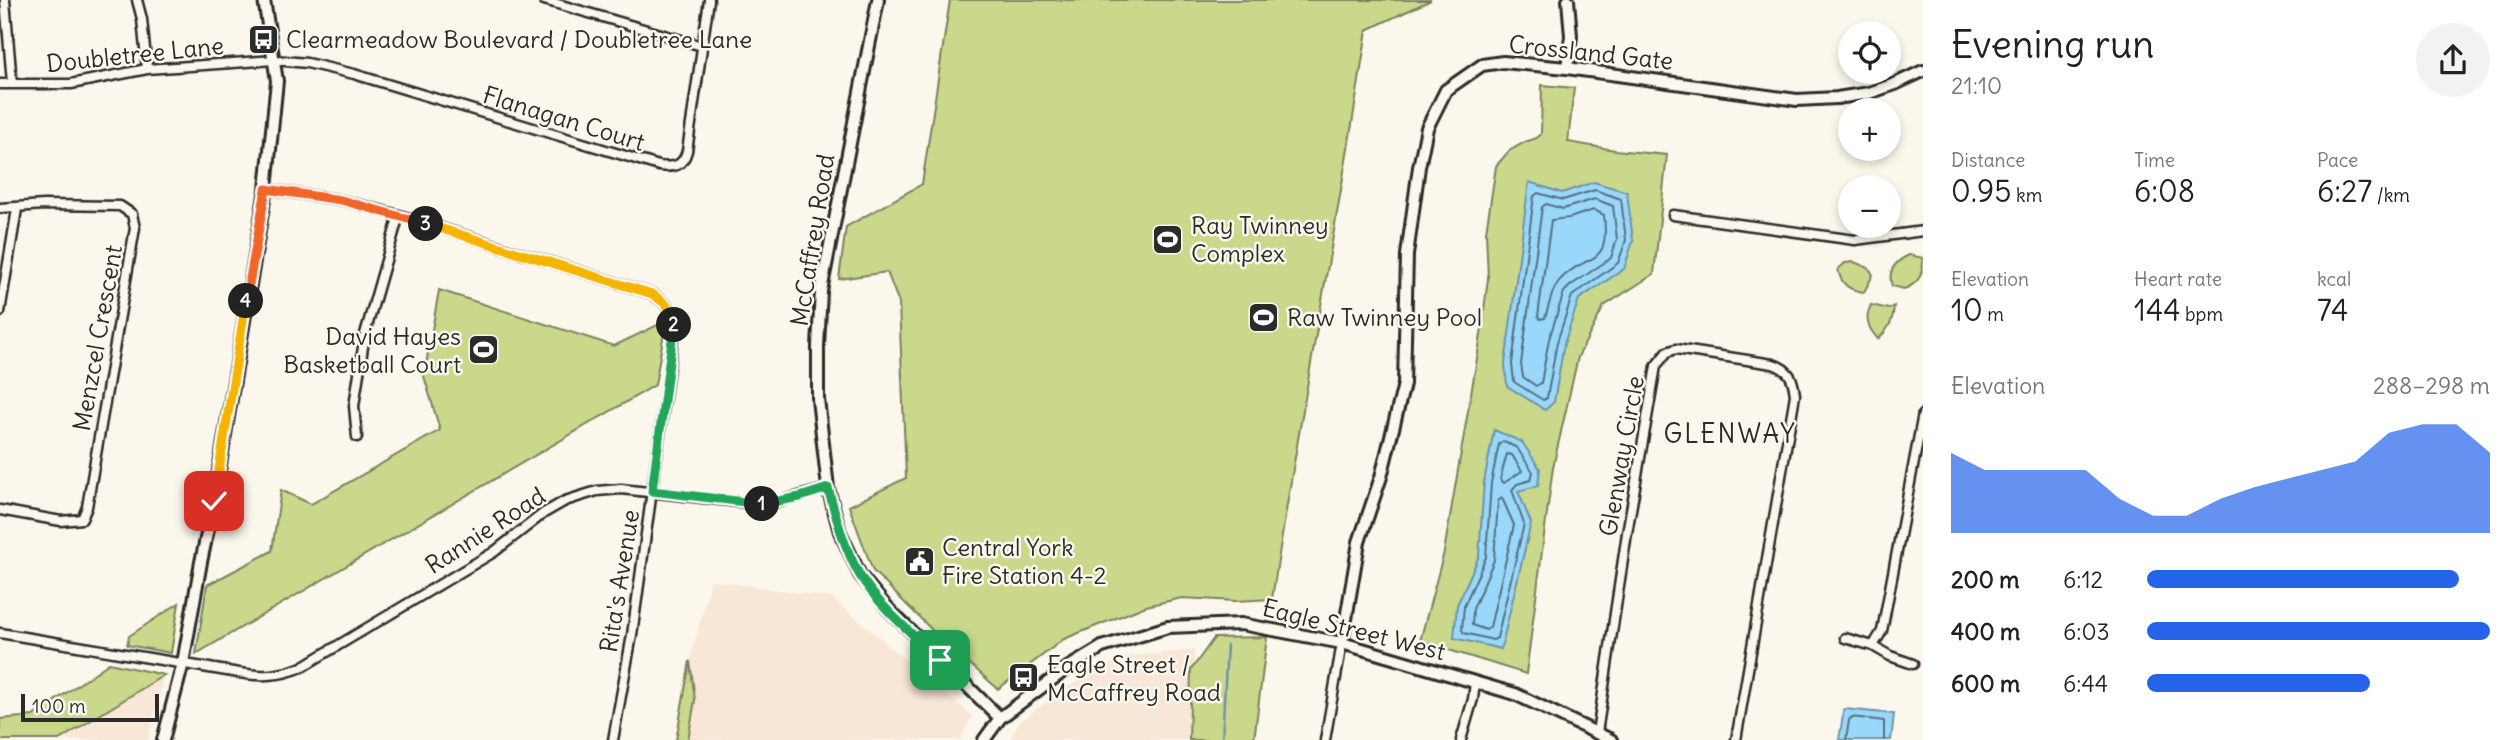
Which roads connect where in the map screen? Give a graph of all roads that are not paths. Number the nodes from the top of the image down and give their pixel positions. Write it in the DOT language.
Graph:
graph roads {
  1 [pos="5,0"];
  2 [pos="136,0"];
  3 [pos="264,0"];
  4 [pos="544,0"];
  5 [pos="709,0"];
  6 [pos="878,0"];
  7 [pos="1568,0"];
  8 [pos="702,46"];
  9 [pos="274,60"];
  10 [pos="1567,68"];
  11 [pos="147,69"];
  12 [pos="1923,71"];
  13 [pos="12,83"];
  14 [pos="0,84"];
  15 [pos="266,189"];
  16 [pos="0,208"];
  17 [pos="16,209"];
  18 [pos="399,215"];
  19 [pos="1673,215"];
  20 [pos="1923,231"];
  21 [pos="0,312"];
  22 [pos="1923,414"];
  23 [pos="357,437"];
  24 [pos="828,488"];
  25 [pos="652,491"];
  26 [pos="0,510"];
  27 [pos="0,633"];
  28 [pos="1845,638"];
  29 [pos="1342,643"];
  30 [pos="1873,646"];
  31 [pos="183,663"];
  32 [pos="1913,664"];
  33 [pos="1475,682"];
  34 [pos="1000,718"];
  35 [pos="1597,733"];
  36 [pos="163,740"];
  37 [pos="613,740"];
  38 [pos="984,740"];
  39 [pos="1325,740"];
  40 [pos="1461,740"];
  41 [pos="1611,740"];
  42 [pos="1736,740"];
  1 -- 13 [label="street"];
  2 -- 11 [label="street"];
  3 -- 9 [label="street"];
  4 -- 8 [label="street"];
  5 -- 8 [label="street, Flanagan Court"];
  6 -- 24 [label="street, McCaffrey Road"];
  7 -- 10 [label="street"];
  8 -- 9 [label="street, Flanagan Court"];
  9 -- 11 [label="street, Doubletree Lane"];
  9 -- 15 [label="street"];
  10 -- 12 [label="street, Crossland Gate"];
  10 -- 29 [label="street, Crossland Gate"];
  11 -- 13 [label="street, Doubletree Lane"];
  13 -- 14 [label="street, Doubletree Lane"];
  15 -- 18 [label="street, Rita's Avenue"];
  15 -- 31 [label="street"];
  16 -- 17 [label="street, Menzcel Crescent"];
  17 -- 21 [label="street"];
  17 -- 26 [label="street, Menzcel Crescent"];
  18 -- 23 [label="street"];
  18 -- 25 [label="street, Rita's Avenue"];
  19 -- 20 [label="street"];
  22 -- 30 [label="street"];
  24 -- 25 [label="street, Rannie Road"];
  24 -- 34 [label="street, McCaffrey Road"];
  25 -- 31 [label="street, Rannie Road"];
  25 -- 37 [label="street, Rita's Avenue"];
  27 -- 31 [label="street, Rannie Road"];
  28 -- 30 [label="street"];
  29 -- 33 [label="street, Eagle Street West"];
  29 -- 34 [label="street, Eagle Street West"];
  29 -- 39 [label="street"];
  30 -- 32 [label="street"];
  31 -- 36 [label="street"];
  33 -- 35 [label="street, Eagle Street West"];
  33 -- 40 [label="street"];
  34 -- 38 [label="street, Eagle Street West"];
  35 -- 41 [label="street, Eagle Street West"];
  35 -- 42 [label="street, Glenway Circle"];
}
